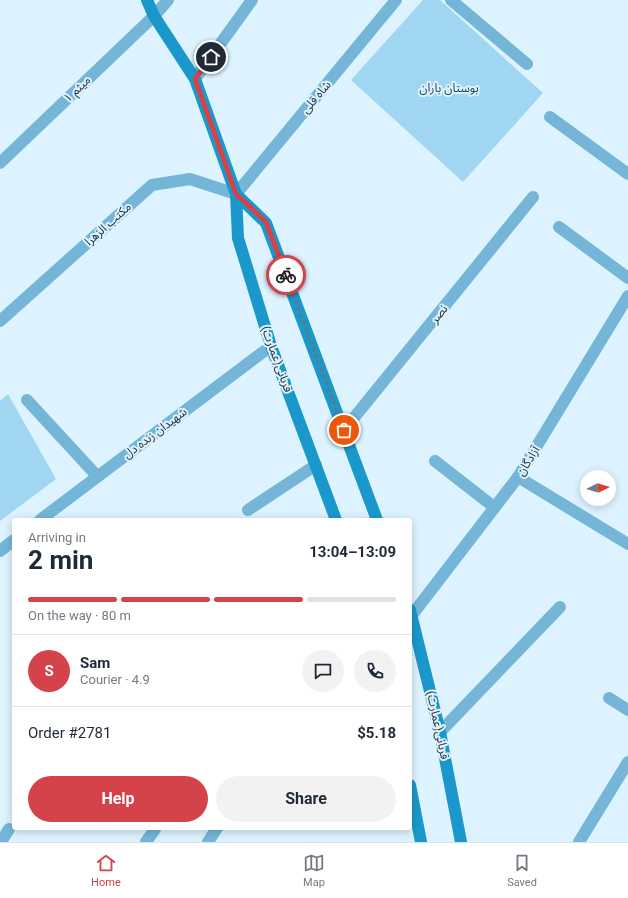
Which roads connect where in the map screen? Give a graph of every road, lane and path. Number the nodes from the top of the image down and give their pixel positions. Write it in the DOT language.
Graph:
graph roads {
  1 [pos="147,0"];
  2 [pos="168,0"];
  3 [pos="252,0"];
  4 [pos="396,0"];
  5 [pos="451,0"];
  6 [pos="154,16"];
  7 [pos="526,64"];
  8 [pos="195,79"];
  9 [pos="550,117"];
  10 [pos="0,162"];
  11 [pos="628,174"];
  12 [pos="236,194"];
  13 [pos="533,197"];
  14 [pos="560,227"];
  15 [pos="628,278"];
  16 [pos="628,296"];
  17 [pos="624,312"];
  18 [pos="0,321"];
  19 [pos="271,346"];
  20 [pos="27,400"];
  21 [pos="344,430"];
  22 [pos="435,461"];
  23 [pos="316,465"];
  24 [pos="97,476"];
  25 [pos="518,477"];
  26 [pos="494,507"];
  27 [pos="248,510"];
  28 [pos="43,518"];
  29 [pos="335,518"];
  30 [pos="376,518"];
  31 [pos="12,542"];
  32 [pos="628,544"];
  33 [pos="0,551"];
  34 [pos="560,607"];
  35 [pos="412,611"];
  36 [pos="412,616"];
  37 [pos="609,698"];
  38 [pos="628,710"];
  39 [pos="440,732"];
  40 [pos="628,762"];
  41 [pos="412,795"];
  42 [pos="9,829"];
  43 [pos="154,830"];
  44 [pos="216,830"];
  45 [pos="1,842"];
  46 [pos="146,842"];
  47 [pos="208,842"];
  48 [pos="421,842"];
  49 [pos="461,842"];
  50 [pos="579,842"];
  1 -- 6 [label="main road, (عمارت)قربانی"];
  2 -- 6 [label="street, میثم ۱"];
  3 -- 8 [label="street"];
  4 -- 12 [label="street, شاه قلی"];
  5 -- 7 [label="street"];
  6 -- 8 [label="main road, (عمارت)قربانی"];
  6 -- 10 [label="street, میثم ۱"];
  8 -- 12 [label="main road, (عمارت)قربانی"];
  9 -- 11 [label="street"];
  12 -- 18 [label="street, مکتب الزهرا"];
  12 -- 19 [label="main road, (عمارت)قربانی"];
  12 -- 21 [label="main road, (عمارت)قربانی"];
  13 -- 21 [label="street, نصر"];
  14 -- 15 [label="street"];
  16 -- 17 [label="street, آزادگان"];
  17 -- 25 [label="street, آزادگان"];
  19 -- 23 [label="main road, (عمارت)قربانی"];
  19 -- 24 [label="street, شهیدان زنده دل"];
  20 -- 24 [label="street"];
  21 -- 30 [label="main road, (عمارت)قربانی"];
  22 -- 26 [label="street"];
  23 -- 27 [label="street"];
  23 -- 29 [label="main road, (عمارت)قربانی"];
  24 -- 28 [label="street, شهیدان زنده دل"];
  25 -- 26 [label="street, آزادگان"];
  25 -- 32 [label="street"];
  26 -- 35 [label="street, آزادگان"];
  31 -- 33 [label="street"];
  34 -- 39 [label="street"];
  36 -- 39 [label="main road, (عمارت)قربانی"];
  37 -- 38 [label="street"];
  39 -- 49 [label="main road, (عمارت)قربانی"];
  40 -- 50 [label="street"];
  41 -- 48 [label="main road"];
  42 -- 45 [label="street"];
  43 -- 46 [label="street"];
  44 -- 47 [label="street"];
}
